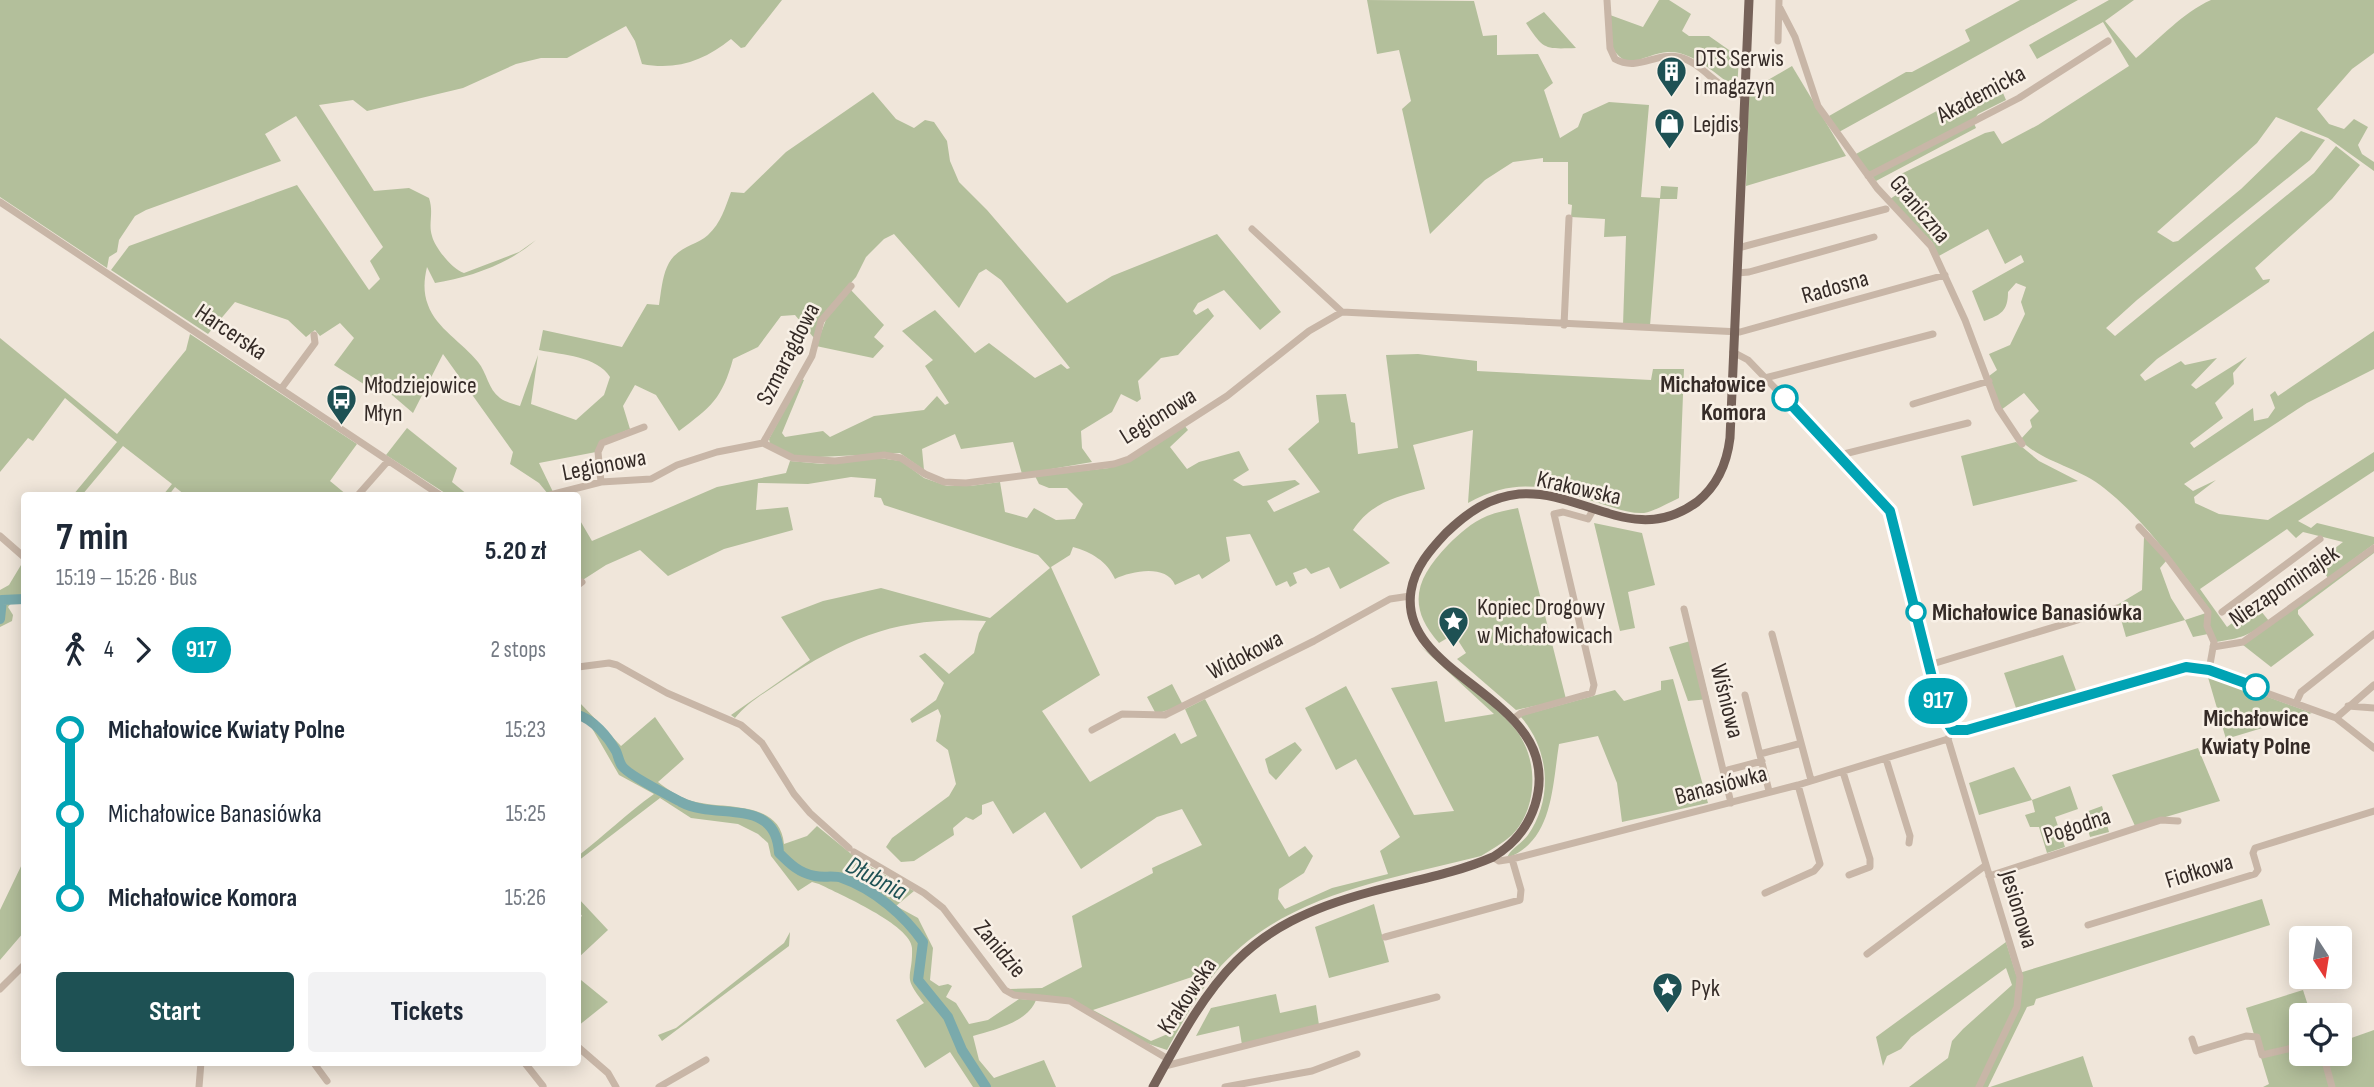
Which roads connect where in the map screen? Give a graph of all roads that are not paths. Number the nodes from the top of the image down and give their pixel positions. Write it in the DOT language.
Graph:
graph roads {
  1 [pos="1607,0"];
  2 [pos="1749,0"];
  3 [pos="1779,3"];
  4 [pos="1778,41"];
  5 [pos="2108,41"];
  6 [pos="1745,95"];
  7 [pos="1868,176"];
  8 [pos="0,202"];
  9 [pos="1886,209"];
  10 [pos="1569,218"];
  11 [pos="1252,229"];
  12 [pos="1874,237"];
  13 [pos="1738,248"];
  14 [pos="1737,272"];
  15 [pos="1945,275"];
  16 [pos="851,285"];
  17 [pos="1342,312"];
  18 [pos="1564,325"];
  19 [pos="1734,332"];
  20 [pos="1933,334"];
  21 [pos="314,335"];
  22 [pos="1733,352"];
  23 [pos="1765,378"];
  24 [pos="1989,381"];
  25 [pos="281,389"];
  26 [pos="1913,404"];
  27 [pos="1968,424"];
  28 [pos="644,427"];
  29 [pos="763,443"];
  30 [pos="2022,444"];
  31 [pos="1840,455"];
  32 [pos="388,461"];
  33 [pos="601,482"];
  34 [pos="361,492"];
  35 [pos="435,492"];
  36 [pos="562,492"];
  37 [pos="1593,510"];
  38 [pos="2139,527"];
  39 [pos="0,536"];
  40 [pos="2320,539"];
  41 [pos="2374,548"];
  42 [pos="21,554"];
  43 [pos="1410,596"];
  44 [pos="2117,608"];
  45 [pos="1684,609"];
  46 [pos="2222,612"];
  47 [pos="1772,634"];
  48 [pos="2374,634"];
  49 [pos="2213,648"];
  50 [pos="1929,665"];
  51 [pos="581,667"];
  52 [pos="2209,670"];
  53 [pos="2374,685"];
  54 [pos="1745,695"];
  55 [pos="2296,703"];
  56 [pos="2348,706"];
  57 [pos="2374,708"];
  58 [pos="2336,718"];
  59 [pos="1513,719"];
  60 [pos="1092,730"];
  61 [pos="1952,730"];
  62 [pos="1948,739"];
  63 [pos="1798,744"];
  64 [pos="2374,748"];
  65 [pos="1761,758"];
  66 [pos="1886,759"];
  67 [pos="1728,770"];
  68 [pos="1843,772"];
  69 [pos="1811,780"];
  70 [pos="1798,785"];
  71 [pos="1769,791"];
  72 [pos="1731,803"];
  73 [pos="2374,811"];
  74 [pos="2178,821"];
  75 [pos="1909,843"];
  76 [pos="1493,857"];
  77 [pos="1512,859"];
  78 [pos="1986,865"];
  79 [pos="1849,874"];
  80 [pos="1989,876"];
  81 [pos="1765,893"];
  82 [pos="2088,925"];
  83 [pos="1385,937"];
  84 [pos="1867,954"];
  85 [pos="21,968"];
  86 [pos="0,989"];
  87 [pos="1437,997"];
  88 [pos="2192,1039"];
  89 [pos="2289,1049"];
  90 [pos="581,1050"];
  91 [pos="1357,1054"];
  92 [pos="706,1060"];
  93 [pos="1167,1062"];
  94 [pos="201,1066"];
  95 [pos="316,1066"];
  96 [pos="527,1066"];
  97 [pos="2326,1066"];
  98 [pos="327,1081"];
  99 [pos="543,1086"];
  100 [pos="199,1087"];
  101 [pos="616,1087"];
  102 [pos="659,1087"];
  103 [pos="1153,1087"];
  104 [pos="1225,1087"];
  105 [pos="1979,1087"];
  106 [pos="2332,1087"];
  1 -- 6 [label="street"];
  2 -- 6 [label="main road, Krakowska"];
  3 -- 4 [label="street, Graniczna"];
  3 -- 7 [label="street, Graniczna"];
  5 -- 7 [label="street, Akademicka"];
  6 -- 13 [label="main road, Krakowska"];
  7 -- 15 [label="street, Graniczna"];
  8 -- 25 [label="street, Harcerska"];
  9 -- 13 [label="street"];
  10 -- 18 [label="street"];
  11 -- 17 [label="street"];
  12 -- 14 [label="street"];
  13 -- 14 [label="main road, Krakowska"];
  14 -- 19 [label="main road, Krakowska"];
  15 -- 19 [label="street, Radosna"];
  15 -- 24 [label="street, Graniczna"];
  16 -- 29 [label="street, Szmaragdowa"];
  17 -- 18 [label="street"];
  17 -- 29 [label="street, Legionowa"];
  18 -- 19 [label="street"];
  19 -- 22 [label="main road, Krakowska"];
  20 -- 23 [label="street"];
  21 -- 25 [label="street"];
  22 -- 23 [label="street"];
  22 -- 37 [label="main road, Krakowska"];
  23 -- 31 [label="street"];
  24 -- 26 [label="street"];
  24 -- 30 [label="street, Graniczna"];
  25 -- 32 [label="street, Harcerska"];
  27 -- 31 [label="street"];
  28 -- 33 [label="street"];
  29 -- 33 [label="street, Legionowa"];
  31 -- 50 [label="street"];
  32 -- 34 [label="street"];
  32 -- 35 [label="street, Harcerska"];
  33 -- 36 [label="street, Legionowa"];
  37 -- 43 [label="main road, Krakowska"];
  37 -- 59 [label="street"];
  38 -- 49 [label="street"];
  39 -- 42 [label="street"];
  40 -- 46 [label="street"];
  41 -- 49 [label="street, Niezapominajek"];
  43 -- 59 [label="main road, Krakowska"];
  43 -- 60 [label="street, Widokowa"];
  44 -- 50 [label="street"];
  45 -- 72 [label="street, Wiśniowa"];
  47 -- 69 [label="street"];
  48 -- 55 [label="street"];
  49 -- 52 [label="street"];
  50 -- 61 [label="street"];
  51 -- 93 [label="street, Zanidzie"];
  52 -- 55 [label="street"];
  52 -- 61 [label="street"];
  53 -- 56 [label="street"];
  54 -- 65 [label="street"];
  55 -- 58 [label="street"];
  56 -- 57 [label="street"];
  56 -- 58 [label="street"];
  58 -- 64 [label="street"];
  59 -- 76 [label="main road, Krakowska"];
  61 -- 62 [label="street"];
  62 -- 66 [label="street, Banasiówka"];
  62 -- 78 [label="street, Jesionowa"];
  63 -- 65 [label="street"];
  65 -- 67 [label="street"];
  65 -- 71 [label="street"];
  66 -- 68 [label="street, Banasiówka"];
  66 -- 75 [label="street"];
  68 -- 69 [label="street, Banasiówka"];
  68 -- 79 [label="street"];
  69 -- 70 [label="street, Banasiówka"];
  70 -- 71 [label="street, Banasiówka"];
  70 -- 81 [label="street"];
  71 -- 72 [label="street, Banasiówka"];
  72 -- 77 [label="street, Banasiówka"];
  73 -- 82 [label="street, Fiołkowa"];
  74 -- 80 [label="street, Pogodna"];
  76 -- 77 [label="street, Banasiówka"];
  76 -- 93 [label="main road, Krakowska"];
  77 -- 83 [label="street"];
  78 -- 80 [label="street, Jesionowa"];
  78 -- 84 [label="street"];
  80 -- 105 [label="street, Jesionowa"];
  85 -- 86 [label="street"];
  87 -- 93 [label="street"];
  88 -- 89 [label="street"];
  90 -- 101 [label="street"];
  91 -- 104 [label="street"];
  92 -- 102 [label="street"];
  93 -- 103 [label="main road, Krakowska"];
  94 -- 100 [label="street"];
  95 -- 98 [label="street"];
  96 -- 99 [label="street"];
  97 -- 106 [label="street"];
}
